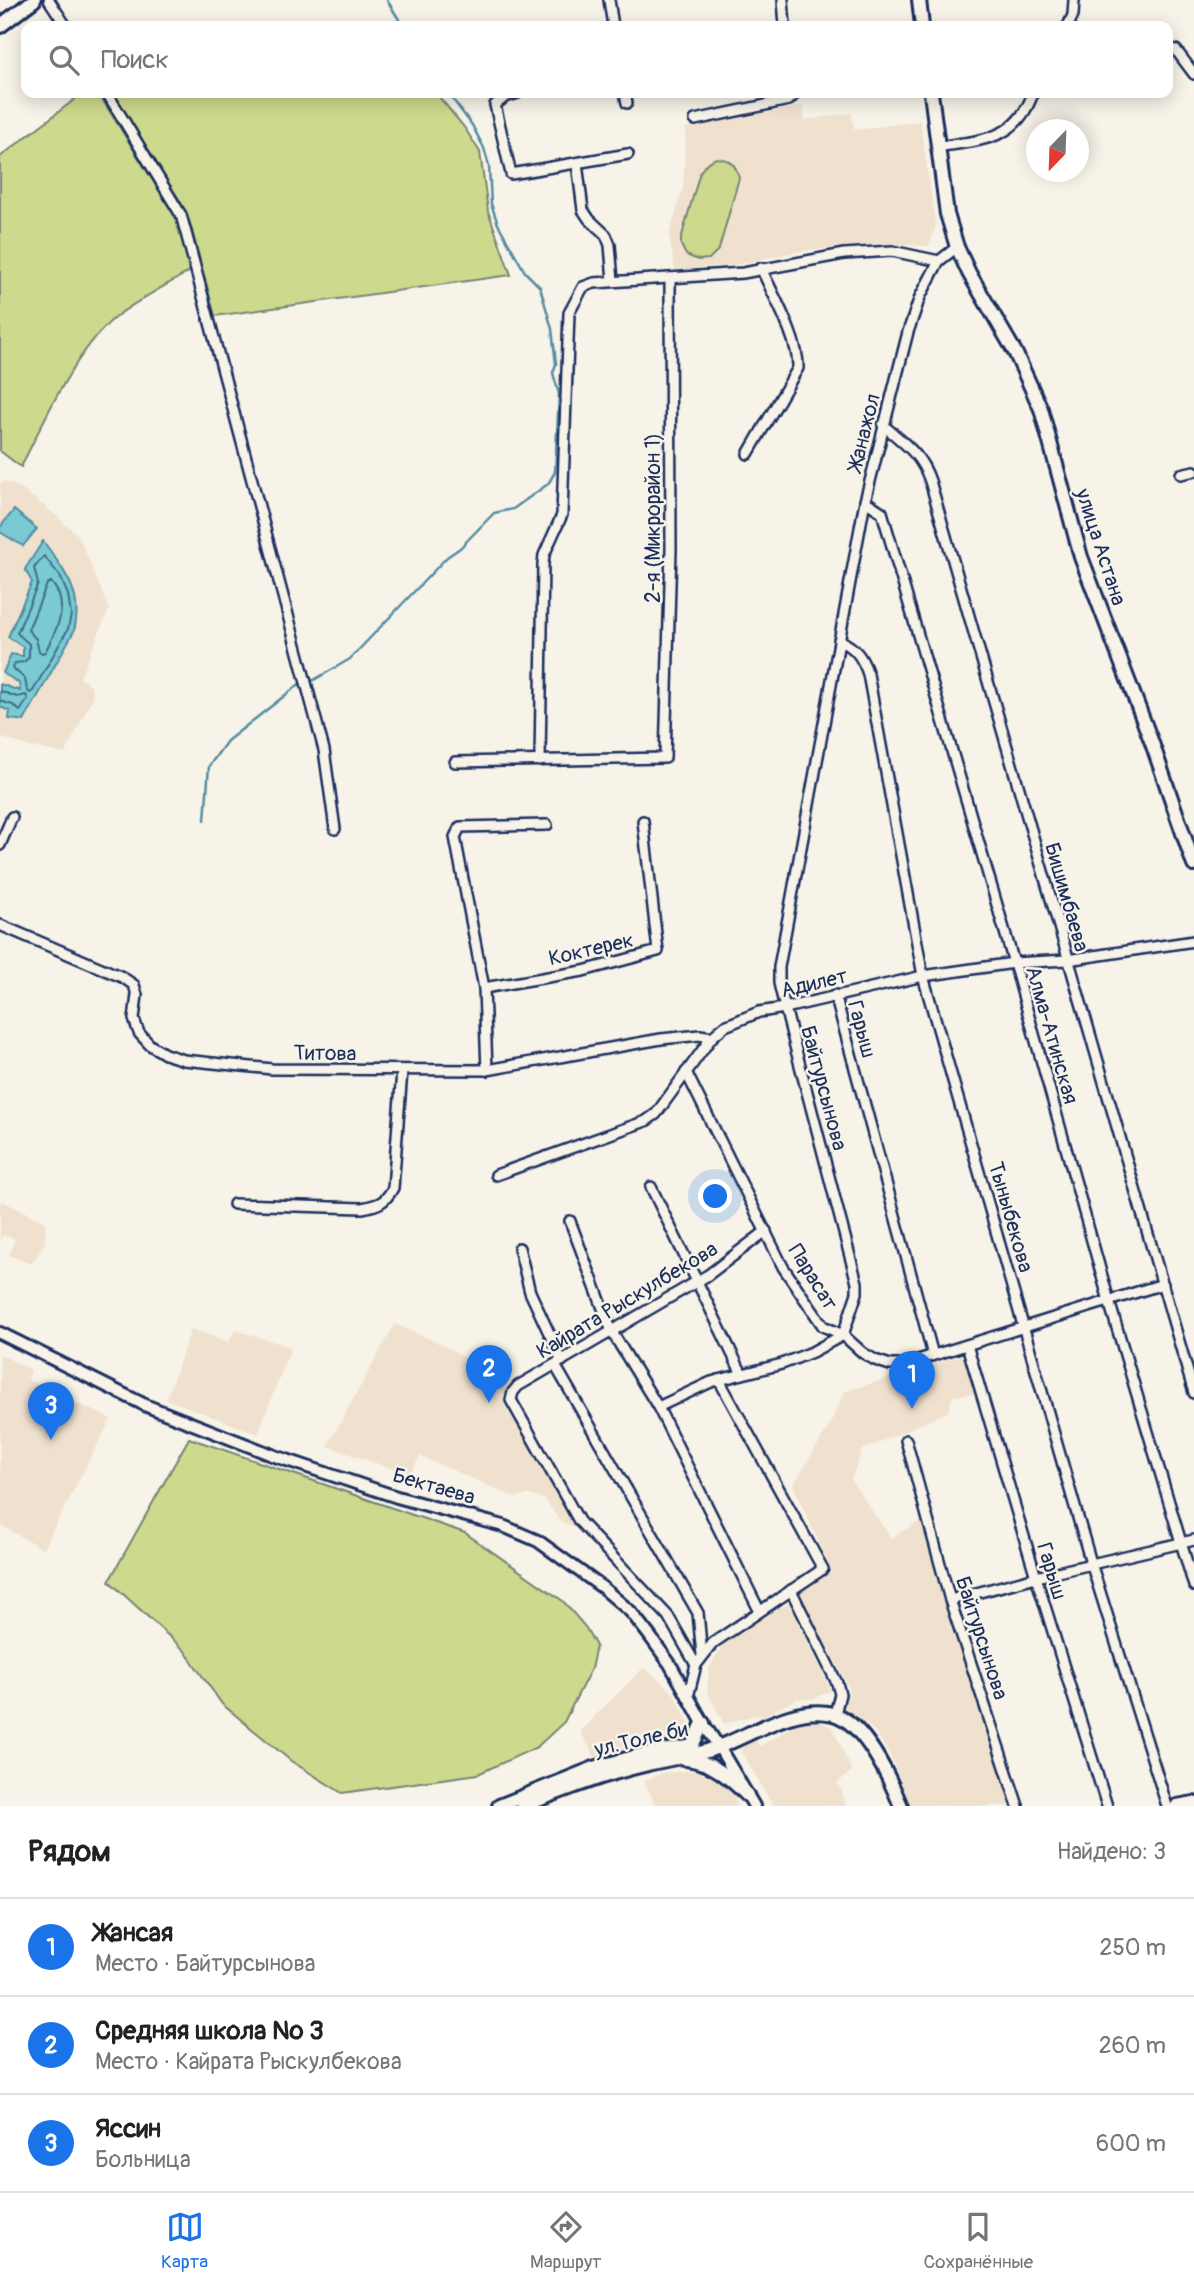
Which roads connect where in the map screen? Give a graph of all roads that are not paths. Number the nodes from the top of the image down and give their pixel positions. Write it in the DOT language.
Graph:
graph roads {
  1 [pos="34,0"];
  2 [pos="49,0"];
  3 [pos="609,0"];
  4 [pos="783,0"];
  5 [pos="922,0"];
  6 [pos="1074,0"];
  7 [pos="63,21"];
  8 [pos="612,21"];
  9 [pos="785,21"];
  10 [pos="922,21"];
  11 [pos="927,21"];
  12 [pos="1070,21"];
  13 [pos="0,26"];
  14 [pos="1173,49"];
  15 [pos="1194,74"];
  16 [pos="110,98"];
  17 [pos="504,98"];
  18 [pos="791,98"];
  19 [pos="935,98"];
  20 [pos="935,98"];
  21 [pos="1031,98"];
  22 [pos="695,120"];
  23 [pos="943,146"];
  24 [pos="628,153"];
  25 [pos="577,163"];
  26 [pos="957,247"];
  27 [pos="939,261"];
  28 [pos="761,268"];
  29 [pos="670,278"];
  30 [pos="613,281"];
  31 [pos="883,425"];
  32 [pos="748,454"];
  33 [pos="1194,471"];
  34 [pos="1181,474"];
  35 [pos="866,501"];
  36 [pos="839,640"];
  37 [pos="540,761"];
  38 [pos="455,762"];
  39 [pos="12,817"];
  40 [pos="643,821"];
  41 [pos="547,825"];
  42 [pos="335,828"];
  43 [pos="0,845"];
  44 [pos="1194,864"];
  45 [pos="0,925"];
  46 [pos="1194,941"];
  47 [pos="1068,960"];
  48 [pos="1014,963"];
  49 [pos="923,976"];
  50 [pos="484,988"];
  51 [pos="835,996"];
  52 [pos="785,1008"];
  53 [pos="712,1037"];
  54 [pos="487,1070"];
  55 [pos="402,1071"];
  56 [pos="687,1072"];
  57 [pos="496,1175"];
  58 [pos="651,1187"];
  59 [pos="233,1203"];
  60 [pos="570,1221"];
  61 [pos="766,1231"];
  62 [pos="519,1248"];
  63 [pos="697,1282"];
  64 [pos="1163,1284"];
  65 [pos="1109,1301"];
  66 [pos="1024,1327"];
  67 [pos="612,1332"];
  68 [pos="0,1333"];
  69 [pos="843,1335"];
  70 [pos="967,1345"];
  71 [pos="933,1355"];
  72 [pos="558,1363"];
  73 [pos="743,1374"];
  74 [pos="719,1380"];
  75 [pos="1194,1393"];
  76 [pos="658,1407"];
  77 [pos="906,1440"];
  78 [pos="1194,1540"];
  79 [pos="1182,1543"];
  80 [pos="1091,1563"];
  81 [pos="1035,1577"];
  82 [pos="1194,1586"];
  83 [pos="791,1590"];
  84 [pos="950,1600"];
  85 [pos="760,1610"];
  86 [pos="702,1656"];
  87 [pos="696,1665"];
  88 [pos="688,1698"];
  89 [pos="835,1714"];
  90 [pos="703,1723"];
  91 [pos="692,1746"];
  92 [pos="719,1747"];
  93 [pos="676,1758"];
  94 [pos="750,1800"];
  95 [pos="1194,1803"];
  96 [pos="499,1806"];
  97 [pos="523,1806"];
  98 [pos="901,1806"];
  99 [pos="1017,1806"];
  100 [pos="1107,1806"];
  101 [pos="1167,1806"];
  102 [pos="1177,1806"];
  1 -- 13 [label="main road"];
  2 -- 7 [label="street"];
  3 -- 8 [label="street"];
  4 -- 9 [label="street"];
  5 -- 10 [label="main road"];
  5 -- 11 [label="main road"];
  6 -- 12 [label="street"];
  14 -- 15 [label="street"];
  16 -- 42 [label="street"];
  17 -- 25 [label="street"];
  18 -- 22 [label="street"];
  19 -- 23 [label="main road, улица Астана"];
  20 -- 26 [label="main road, улица Астана"];
  21 -- 23 [label="street"];
  23 -- 26 [label="main road, улица Астана"];
  24 -- 25 [label="street"];
  25 -- 30 [label="street"];
  26 -- 27 [label="street, Жанажол"];
  26 -- 44 [label="main road, улица Астана"];
  27 -- 28 [label="street"];
  27 -- 31 [label="street, Жанажол"];
  28 -- 29 [label="street"];
  28 -- 32 [label="street"];
  29 -- 30 [label="street"];
  29 -- 37 [label="street, 2-я (Микрорайон 1)"];
  30 -- 37 [label="street"];
  31 -- 35 [label="street, Жанажол"];
  31 -- 47 [label="street, Бишимбаева"];
  33 -- 34 [label="street"];
  35 -- 36 [label="street, Жанажол"];
  35 -- 48 [label="street, Алма-Атинская"];
  36 -- 49 [label="street, Тыныбекова"];
  36 -- 52 [label="street, Байтурсынова"];
  37 -- 38 [label="street"];
  39 -- 43 [label="street"];
  40 -- 50 [label="street, Коктерек"];
  41 -- 50 [label="street"];
  45 -- 55 [label="street, Титова"];
  46 -- 47 [label="street, Адилет"];
  47 -- 48 [label="street, Адилет"];
  47 -- 64 [label="street, Бишимбаева"];
  48 -- 49 [label="street, Адилет"];
  48 -- 65 [label="street, Алма-Атинская"];
  49 -- 51 [label="street, Адилет"];
  49 -- 66 [label="street, Тыныбекова"];
  50 -- 54 [label="street"];
  51 -- 52 [label="street, Адилет"];
  51 -- 71 [label="street, Гарыш"];
  52 -- 53 [label="street, Адилет"];
  52 -- 69 [label="street, Байтурсынова"];
  53 -- 54 [label="street, Титова"];
  53 -- 56 [label="street, Адилет"];
  54 -- 55 [label="street, Титова"];
  55 -- 59 [label="street"];
  56 -- 57 [label="street, Адилет"];
  56 -- 61 [label="street, Парасат"];
  58 -- 63 [label="street"];
  60 -- 67 [label="street"];
  61 -- 63 [label="street, Кайрата Рыскулбекова"];
  61 -- 69 [label="street, Парасат"];
  62 -- 72 [label="street"];
  63 -- 67 [label="street, Кайрата Рыскулбекова"];
  63 -- 73 [label="street"];
  64 -- 65 [label="street, Парасат"];
  64 -- 75 [label="street, Бишимбаева"];
  65 -- 66 [label="street, Парасат"];
  65 -- 79 [label="street, Алма-Атинская"];
  66 -- 70 [label="street, Парасат"];
  66 -- 80 [label="street, Тыныбекова"];
  67 -- 72 [label="street, Кайрата Рыскулбекова"];
  67 -- 76 [label="street"];
  68 -- 88 [label="street, Бектаева"];
  69 -- 71 [label="street, Парасат"];
  69 -- 73 [label="street"];
  70 -- 71 [label="street, Парасат"];
  70 -- 81 [label="street, Гарыш"];
  72 -- 86 [label="street"];
  72 -- 87 [label="street, Кайрата Рыскулбекова"];
  73 -- 74 [label="street"];
  74 -- 76 [label="street"];
  74 -- 83 [label="street"];
  76 -- 85 [label="street"];
  77 -- 84 [label="street, Байтурсынова"];
  78 -- 79 [label="street"];
  79 -- 80 [label="street"];
  79 -- 82 [label="street, Алма-Атинская"];
  80 -- 81 [label="street"];
  80 -- 101 [label="street, Тыныбекова"];
  81 -- 84 [label="street"];
  81 -- 100 [label="street, Гарыш"];
  83 -- 85 [label="street"];
  83 -- 89 [label="street"];
  84 -- 99 [label="street, Байтурсынова"];
  85 -- 86 [label="street"];
  86 -- 87 [label="street"];
  87 -- 88 [label="street"];
  88 -- 90 [label="street, Бектаева"];
  89 -- 92 [label="main road"];
  89 -- 98 [label="main road"];
  90 -- 91 [label="main road"];
  90 -- 92 [label="street, Бектаева"];
  91 -- 92 [label="main road, ул.Толе би"];
  91 -- 96 [label="main road, ул.Толе би"];
  92 -- 93 [label="main road, ул.Толе би"];
  92 -- 94 [label="street, Бектаева"];
  93 -- 94 [label="main road"];
  93 -- 97 [label="main road, ул.Толе би"];
  95 -- 102 [label="main road"];
}
